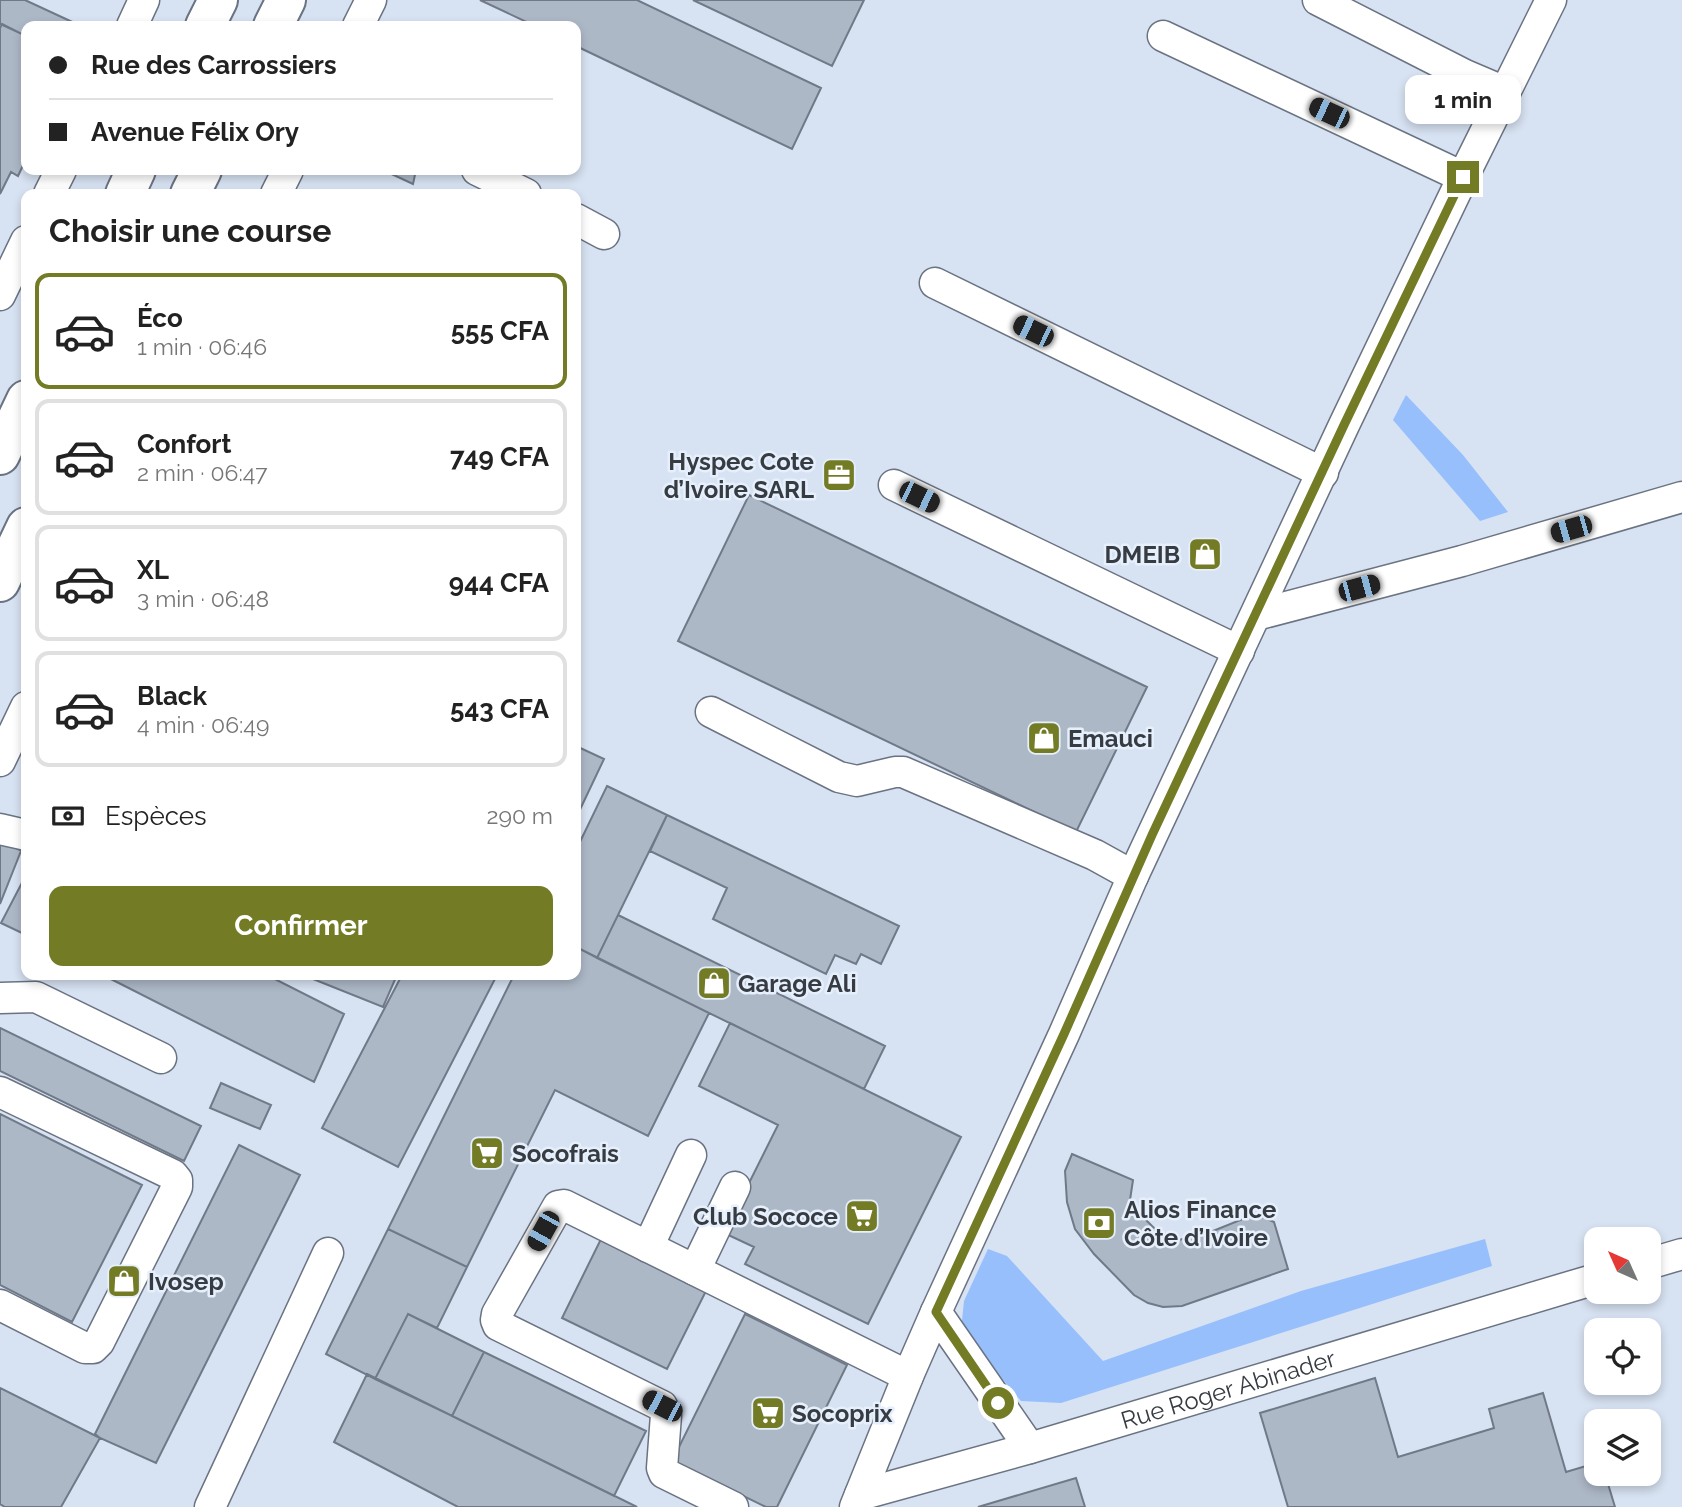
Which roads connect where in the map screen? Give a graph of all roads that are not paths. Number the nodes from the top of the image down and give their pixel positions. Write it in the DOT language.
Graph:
graph roads {
  1 [pos="144,0"];
  2 [pos="218,0"];
  3 [pos="286,0"];
  4 [pos="371,0"];
  5 [pos="1318,0"];
  6 [pos="1551,0"];
  7 [pos="134,21"];
  8 [pos="208,21"];
  9 [pos="276,21"];
  10 [pos="360,21"];
  11 [pos="1163,36"];
  12 [pos="1505,92"];
  13 [pos="487,175"];
  14 [pos="1463,177"];
  15 [pos="516,189"];
  16 [pos="581,222"];
  17 [pos="604,234"];
  18 [pos="21,252"];
  19 [pos="935,283"];
  20 [pos="0,295"];
  21 [pos="21,411"];
  22 [pos="0,455"];
  23 [pos="1323,473"];
  24 [pos="894,485"];
  25 [pos="1682,497"];
  26 [pos="21,538"];
  27 [pos="0,582"];
  28 [pos="1256,615"];
  29 [pos="1239,651"];
  30 [pos="711,712"];
  31 [pos="21,717"];
  32 [pos="0,761"];
  33 [pos="0,829"];
  34 [pos="21,834"];
  35 [pos="1133,876"];
  36 [pos="0,998"];
  37 [pos="161,1058"];
  38 [pos="0,1092"];
  39 [pos="691,1155"];
  40 [pos="735,1188"];
  41 [pos="648,1247"];
  42 [pos="328,1253"];
  43 [pos="1682,1254"];
  44 [pos="1661,1260"];
  45 [pos="695,1270"];
  46 [pos="1584,1283"];
  47 [pos="0,1305"];
  48 [pos="936,1312"];
  49 [pos="908,1376"];
  50 [pos="1030,1448"];
  51 [pos="857,1501"];
  52 [pos="210,1507"];
  53 [pos="733,1507"];
  1 -- 7 [label="street"];
  2 -- 8 [label="main road"];
  3 -- 9 [label="main road"];
  4 -- 10 [label="street"];
  5 -- 12 [label="street"];
  6 -- 12 [label="street"];
  11 -- 14 [label="street"];
  12 -- 14 [label="street"];
  13 -- 15 [label="street"];
  14 -- 23 [label="street"];
  16 -- 17 [label="street"];
  18 -- 20 [label="street"];
  19 -- 23 [label="street"];
  21 -- 22 [label="main road"];
  23 -- 28 [label="street"];
  24 -- 29 [label="street"];
  25 -- 28 [label="street"];
  26 -- 27 [label="main road"];
  28 -- 29 [label="street"];
  29 -- 35 [label="street"];
  30 -- 35 [label="street"];
  31 -- 32 [label="street"];
  33 -- 34 [label="street"];
  35 -- 48 [label="street"];
  36 -- 37 [label="street"];
  38 -- 47 [label="street"];
  39 -- 41 [label="street"];
  40 -- 45 [label="street"];
  41 -- 45 [label="street"];
  41 -- 53 [label="street"];
  42 -- 52 [label="street"];
  43 -- 44 [label="street"];
  45 -- 49 [label="street"];
  46 -- 50 [label="street, Rue Roger Abinader"];
  48 -- 49 [label="street"];
  48 -- 50 [label="street"];
  49 -- 51 [label="street"];
  50 -- 51 [label="street, Rue Roger Abinader"];
}
